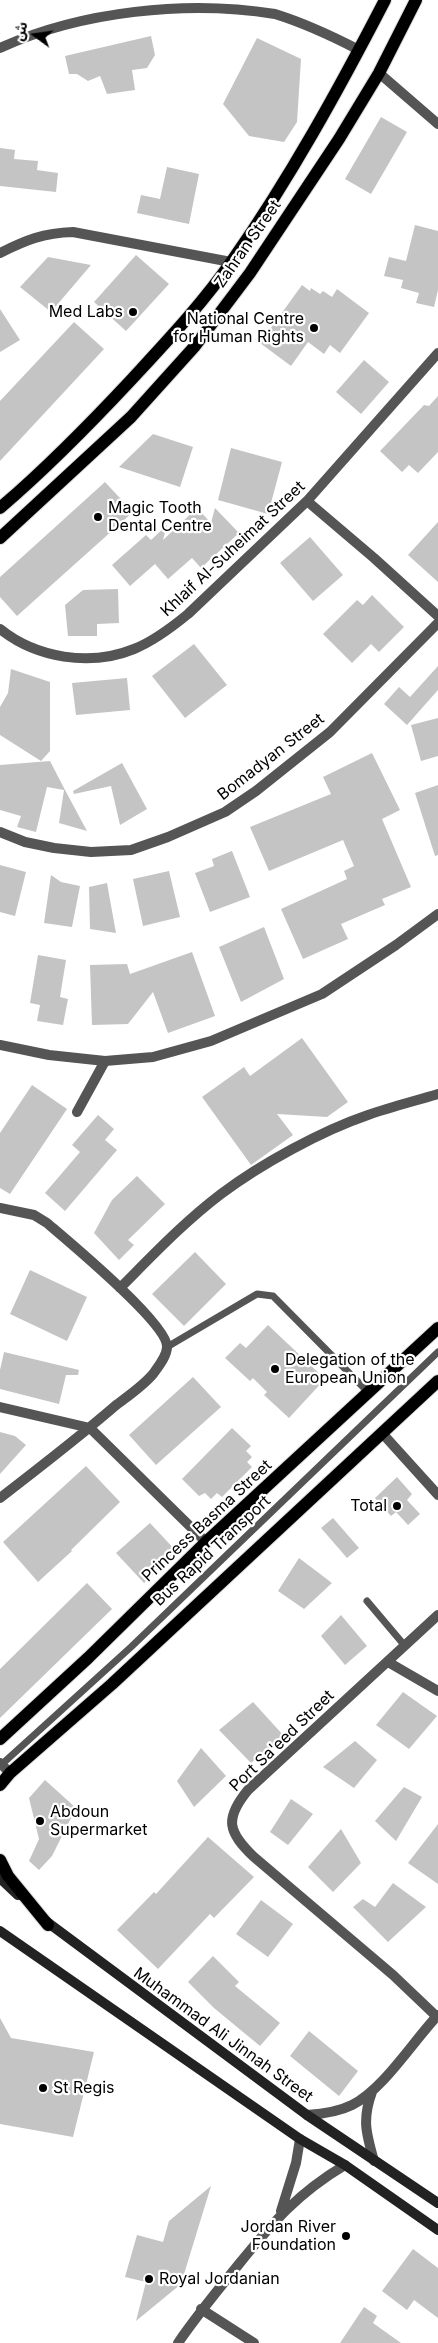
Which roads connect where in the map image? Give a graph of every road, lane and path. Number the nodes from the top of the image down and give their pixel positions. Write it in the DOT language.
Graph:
graph roads {
  1 [pos="385,0"];
  2 [pos="416,0"];
  3 [pos="219,2"];
  4 [pos="0,48"];
  5 [pos="359,50"];
  6 [pos="379,72"];
  7 [pos="438,124"];
  8 [pos="0,254"];
  9 [pos="231,262"];
  10 [pos="438,354"];
  11 [pos="307,501"];
  12 [pos="0,508"];
  13 [pos="0,538"];
  14 [pos="438,616"];
  15 [pos="438,623"];
  16 [pos="0,630"];
  17 [pos="0,832"];
  18 [pos="438,914"];
  19 [pos="0,1045"];
  20 [pos="105,1061"];
  21 [pos="438,1094"];
  22 [pos="77,1112"];
  23 [pos="0,1208"];
  24 [pos="120,1288"];
  25 [pos="438,1328"];
  26 [pos="167,1347"];
  27 [pos="438,1352"];
  28 [pos="438,1381"];
  29 [pos="369,1393"];
  30 [pos="0,1407"];
  31 [pos="90,1428"];
  32 [pos="382,1433"];
  33 [pos="438,1494"];
  34 [pos="0,1498"];
  35 [pos="206,1542"];
  36 [pos="367,1601"];
  37 [pos="438,1615"];
  38 [pos="405,1646"];
  39 [pos="388,1662"];
  40 [pos="438,1691"];
  41 [pos="0,1739"];
  42 [pos="3,1767"];
  43 [pos="0,1785"];
  44 [pos="0,1797"];
  45 [pos="0,1860"];
  46 [pos="0,1878"];
  47 [pos="48,1925"];
  48 [pos="0,1931"];
  49 [pos="437,2016"];
  50 [pos="372,2092"];
  51 [pos="307,2115"];
  52 [pos="300,2139"];
  53 [pos="374,2161"];
  54 [pos="345,2165"];
  55 [pos="438,2203"];
  56 [pos="280,2215"];
  57 [pos="438,2230"];
  58 [pos="202,2309"];
  59 [pos="178,2343"];
  60 [pos="254,2343"];
  1 -- 5 [label="main road, Zahran Street"];
  2 -- 6 [label="main road, Zahran Street"];
  3 -- 4 [label="street"];
  3 -- 5 [label="street"];
  5 -- 9 [label="main road, Zahran Street"];
  6 -- 7 [label="street"];
  6 -- 13 [label="main road, Zahran Street"];
  8 -- 9 [label="street"];
  9 -- 12 [label="main road, Zahran Street"];
  10 -- 11 [label="street, Khlaif Al-Suheimat Street"];
  11 -- 14 [label="street"];
  11 -- 16 [label="street, Khlaif Al-Suheimat Street"];
  15 -- 17 [label="street, Bomadyan Street"];
  18 -- 20 [label="street"];
  19 -- 20 [label="street"];
  20 -- 22 [label="street"];
  21 -- 24 [label="street"];
  23 -- 24 [label="street"];
  24 -- 26 [label="street"];
  25 -- 29 [label="main road, Princess Basma Street"];
  26 -- 29 [label="lane"];
  26 -- 31 [label="street"];
  27 -- 42 [label="lane, Bus Rapid Transport"];
  28 -- 32 [label="main road"];
  29 -- 35 [label="main road, Princess Basma Street"];
  30 -- 31 [label="street"];
  31 -- 34 [label="street"];
  31 -- 35 [label="street"];
  32 -- 33 [label="street"];
  32 -- 42 [label="main road"];
  35 -- 41 [label="main road, Princess Basma Street"];
  36 -- 38 [label="lane"];
  37 -- 38 [label="street, Port Sa'eed Street"];
  38 -- 39 [label="street, Port Sa'eed Street"];
  39 -- 40 [label="street"];
  39 -- 49 [label="street, Port Sa'eed Street"];
  42 -- 43 [label="main road"];
  42 -- 44 [label="main road"];
  45 -- 47 [label="main road"];
  46 -- 47 [label="main road, Muhammad Ali Jinnah Street"];
  47 -- 51 [label="main road, Muhammad Ali Jinnah Street"];
  48 -- 52 [label="main road"];
  49 -- 50 [label="street"];
  50 -- 51 [label="street"];
  50 -- 53 [label="street"];
  51 -- 53 [label="main road, Muhammad Ali Jinnah Street"];
  52 -- 54 [label="main road"];
  52 -- 56 [label="street"];
  53 -- 55 [label="main road, Muhammad Ali Jinnah Street"];
  54 -- 56 [label="street"];
  54 -- 57 [label="main road"];
  56 -- 58 [label="street"];
  58 -- 59 [label="street"];
  58 -- 60 [label="street"];
}
